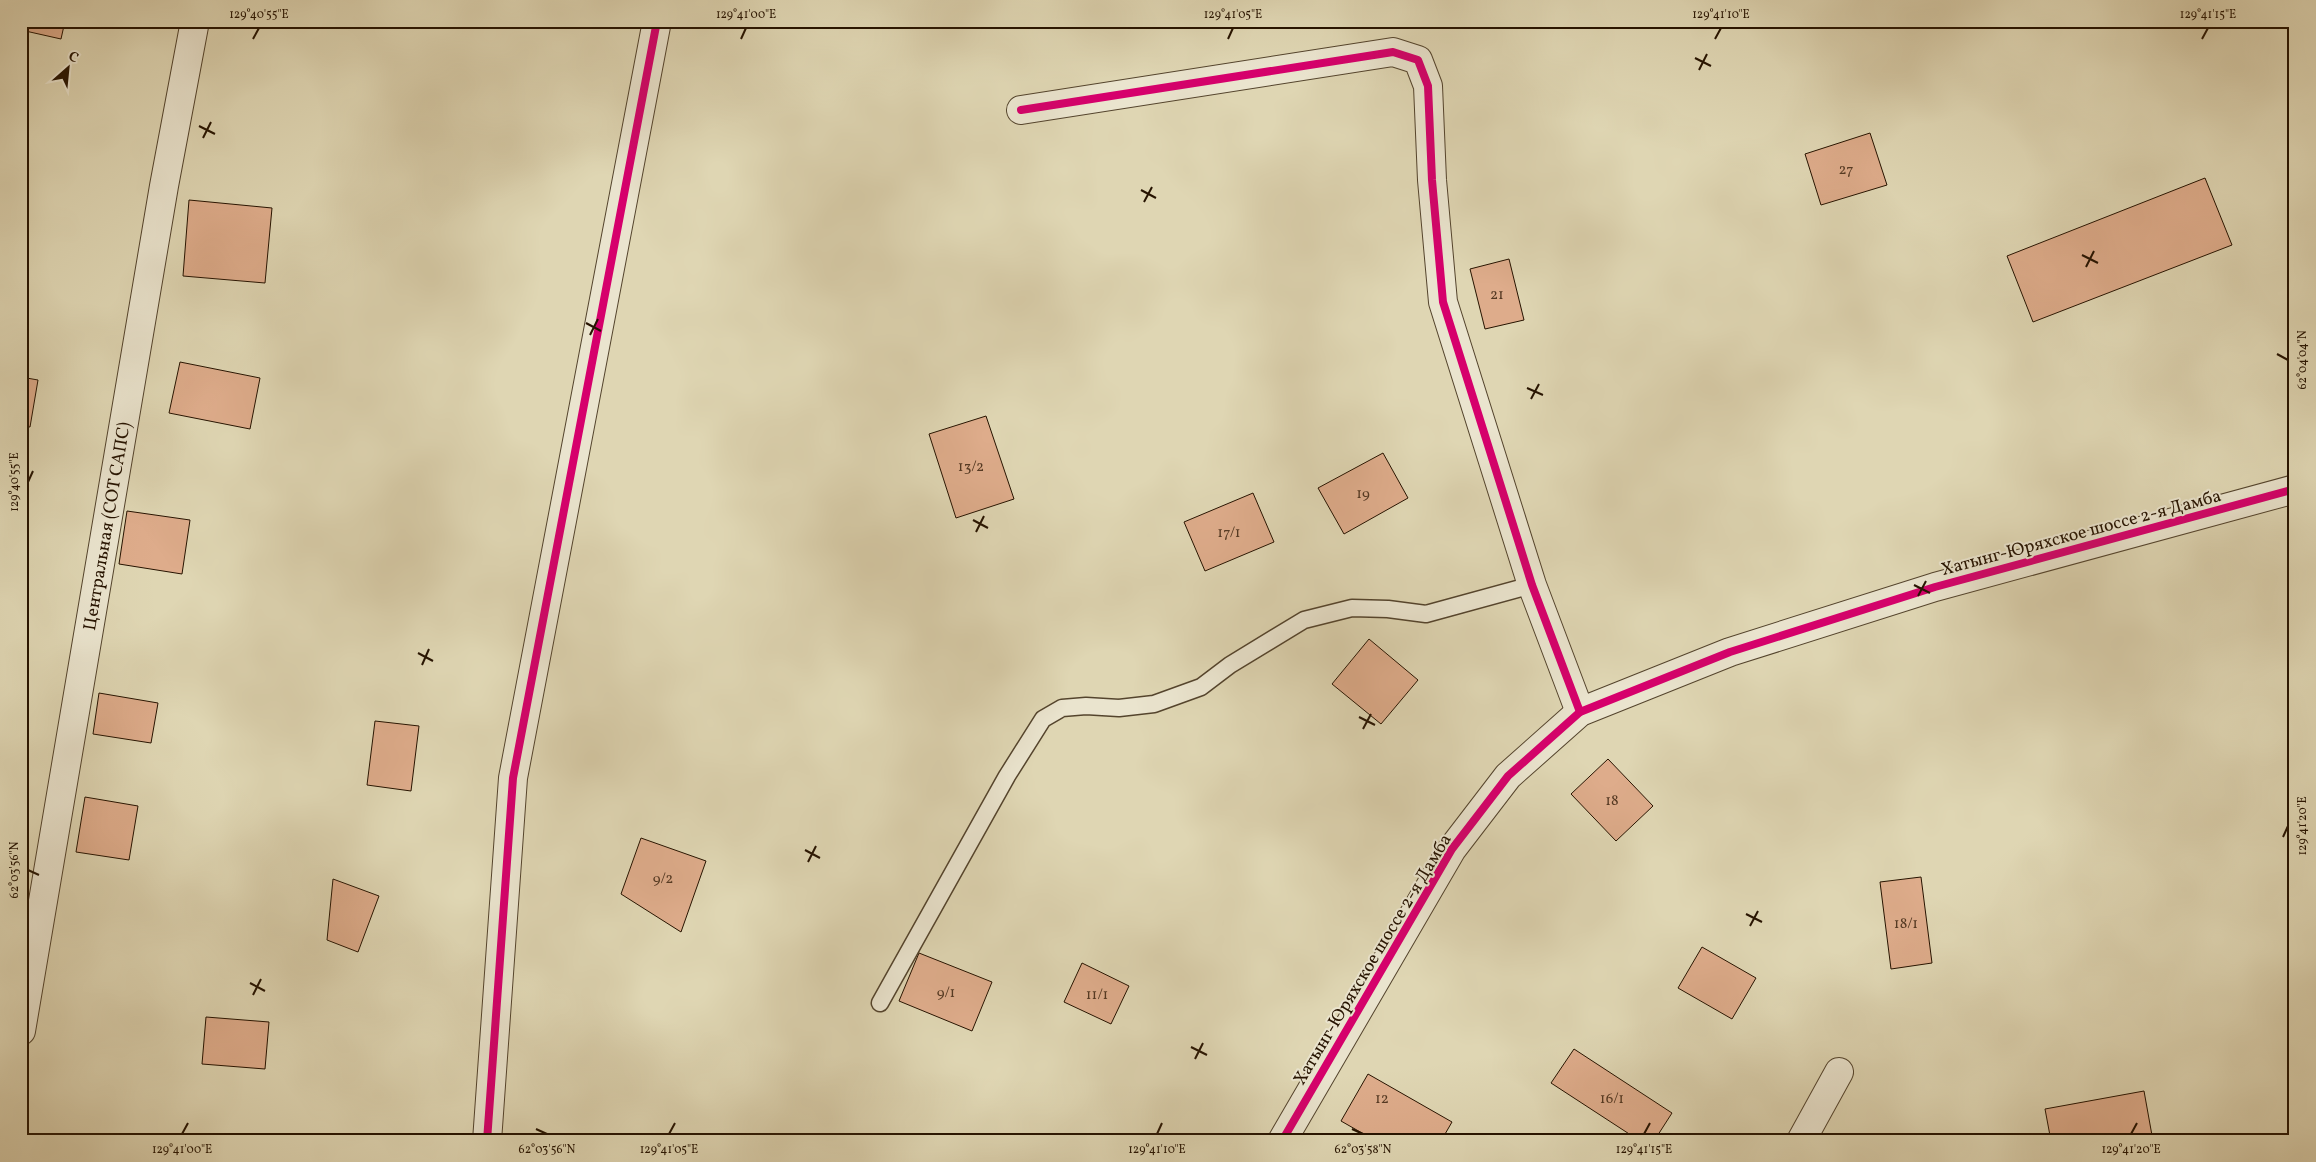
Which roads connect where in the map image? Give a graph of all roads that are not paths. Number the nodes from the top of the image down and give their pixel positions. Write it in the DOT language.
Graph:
graph roads {
  1 [pos="195,21"];
  2 [pos="657,21"];
  3 [pos="1021,110"];
  4 [pos="2295,489"];
  5 [pos="1532,586"];
  6 [pos="1580,712"];
  7 [pos="880,1003"];
  8 [pos="21,1031"];
  9 [pos="1839,1072"];
  10 [pos="487,1141"];
  11 [pos="1282,1141"];
  12 [pos="1801,1141"];
  1 -- 8 [label="street, Центральная (СОТ САПС)"];
  2 -- 10 [label="street"];
  3 -- 5 [label="street"];
  4 -- 6 [label="street, Хатынг-Юряхское шоссе 2-я Дамба"];
  5 -- 6 [label="street"];
  5 -- 7 [label="lane"];
  6 -- 11 [label="street, Хатынг-Юряхское шоссе 2-я Дамба"];
  9 -- 12 [label="street"];
}
